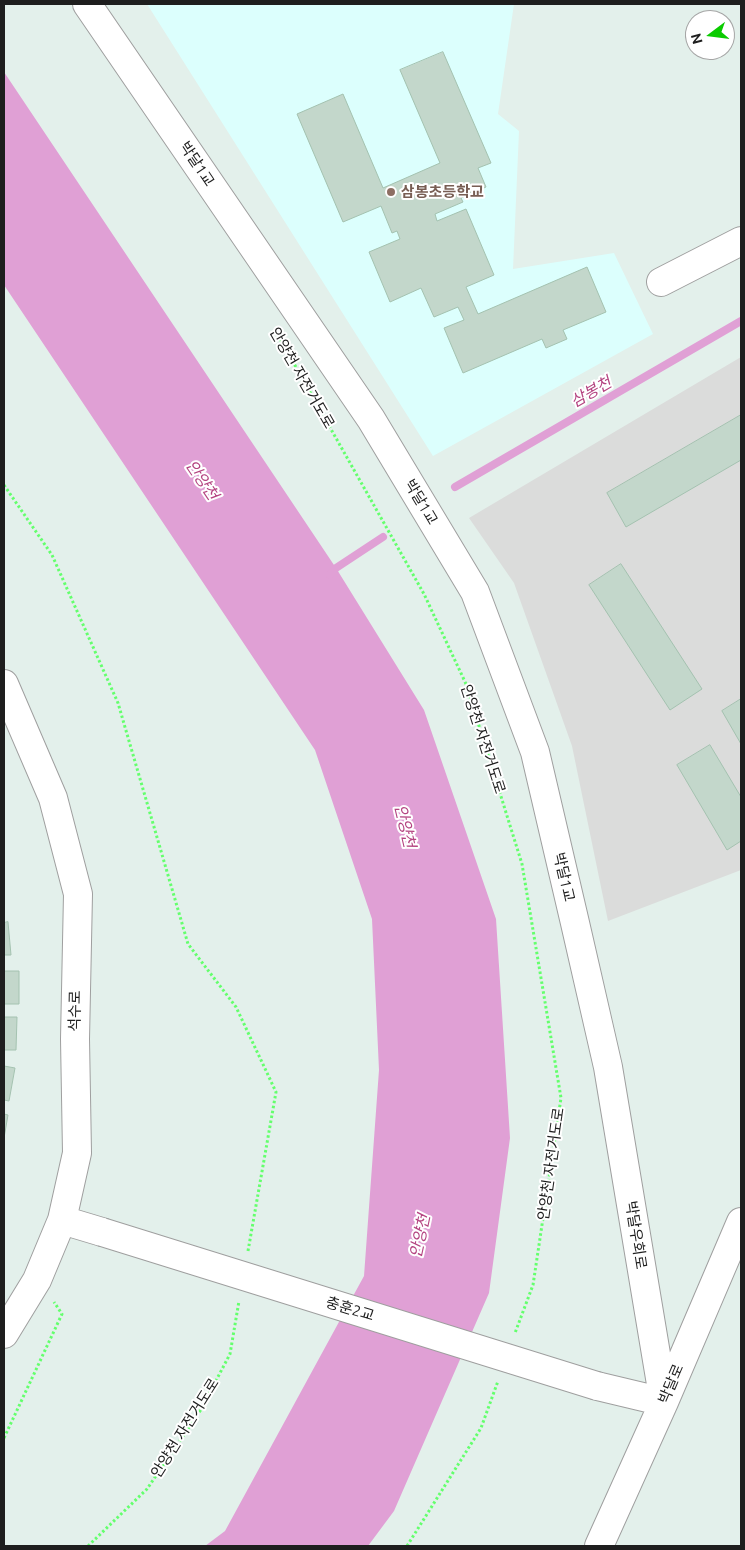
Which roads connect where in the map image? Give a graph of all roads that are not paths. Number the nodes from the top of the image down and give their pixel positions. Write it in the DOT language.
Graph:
graph roads {
  1 [pos="87,4"];
  2 [pos="741,241"];
  3 [pos="661,282"];
  4 [pos="4,684"];
  5 [pos="608,1067"];
  6 [pos="62,1220"];
  7 [pos="741,1222"];
  8 [pos="4,1334"];
  9 [pos="664,1402"];
  10 [pos="599,1546"];
  1 -- 5 [label="street, 박달1교"];
  2 -- 3 [label="street"];
  4 -- 6 [label="street, 석수로"];
  5 -- 9 [label="street, 박달우회로"];
  6 -- 8 [label="street, 석수로"];
  6 -- 9 [label="street, 충훈2교, bridge"];
  7 -- 9 [label="street, 박달로"];
  9 -- 10 [label="street, 박달로"];
}
